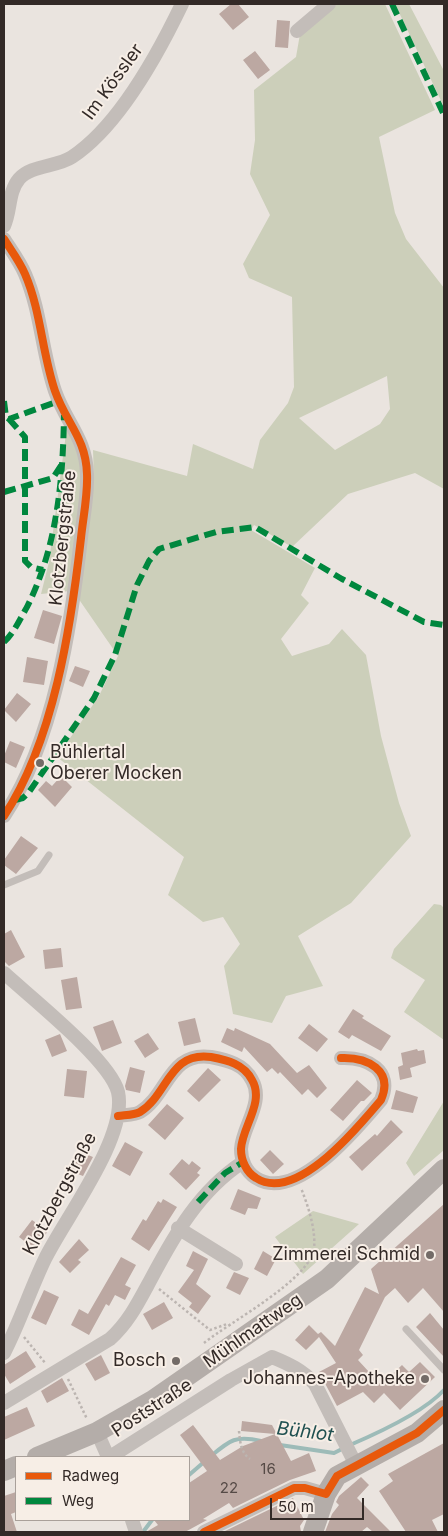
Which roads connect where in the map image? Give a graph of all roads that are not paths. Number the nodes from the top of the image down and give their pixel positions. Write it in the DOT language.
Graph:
graph roads {
  1 [pos="182,4"];
  2 [pos="330,4"];
  3 [pos="297,30"];
  4 [pos="4,226"];
  5 [pos="4,239"];
  6 [pos="4,816"];
  7 [pos="49,855"];
  8 [pos="4,886"];
  9 [pos="4,972"];
  10 [pos="341,1058"];
  11 [pos="118,1116"];
  12 [pos="243,1162"];
  13 [pos="444,1169"];
  14 [pos="178,1228"];
  15 [pos="236,1264"];
  16 [pos="406,1329"];
  17 [pos="4,1352"];
  18 [pos="444,1370"];
  19 [pos="4,1403"];
  20 [pos="444,1410"];
  21 [pos="93,1427"];
  22 [pos="39,1456"];
  23 [pos="108,1456"];
  24 [pos="111,1456"];
  25 [pos="354,1460"];
  26 [pos="326,1494"];
  27 [pos="204,1532"];
  28 [pos="313,1532"];
  1 -- 4 [label="street, Im Kössler"];
  2 -- 3 [label="street"];
  5 -- 6 [label="street, Klotzbergstraße"];
  7 -- 8 [label="lane"];
  9 -- 11 [label="street, Klotzbergstraße"];
  10 -- 12 [label="street"];
  11 -- 12 [label="street"];
  11 -- 17 [label="street, Klotzbergstraße"];
  12 -- 14 [label="street"];
  13 -- 21 [label="main road, Mühlmattweg"];
  14 -- 15 [label="street"];
  14 -- 19 [label="street"];
  16 -- 18 [label="lane"];
  20 -- 25 [label="main road"];
  21 -- 22 [label="main road, Mühlmattweg"];
  21 -- 23 [label="street"];
  24 -- 25 [label="street, Poststraße"];
  25 -- 26 [label="main road"];
  26 -- 27 [label="street"];
  26 -- 28 [label="main road"];
}
